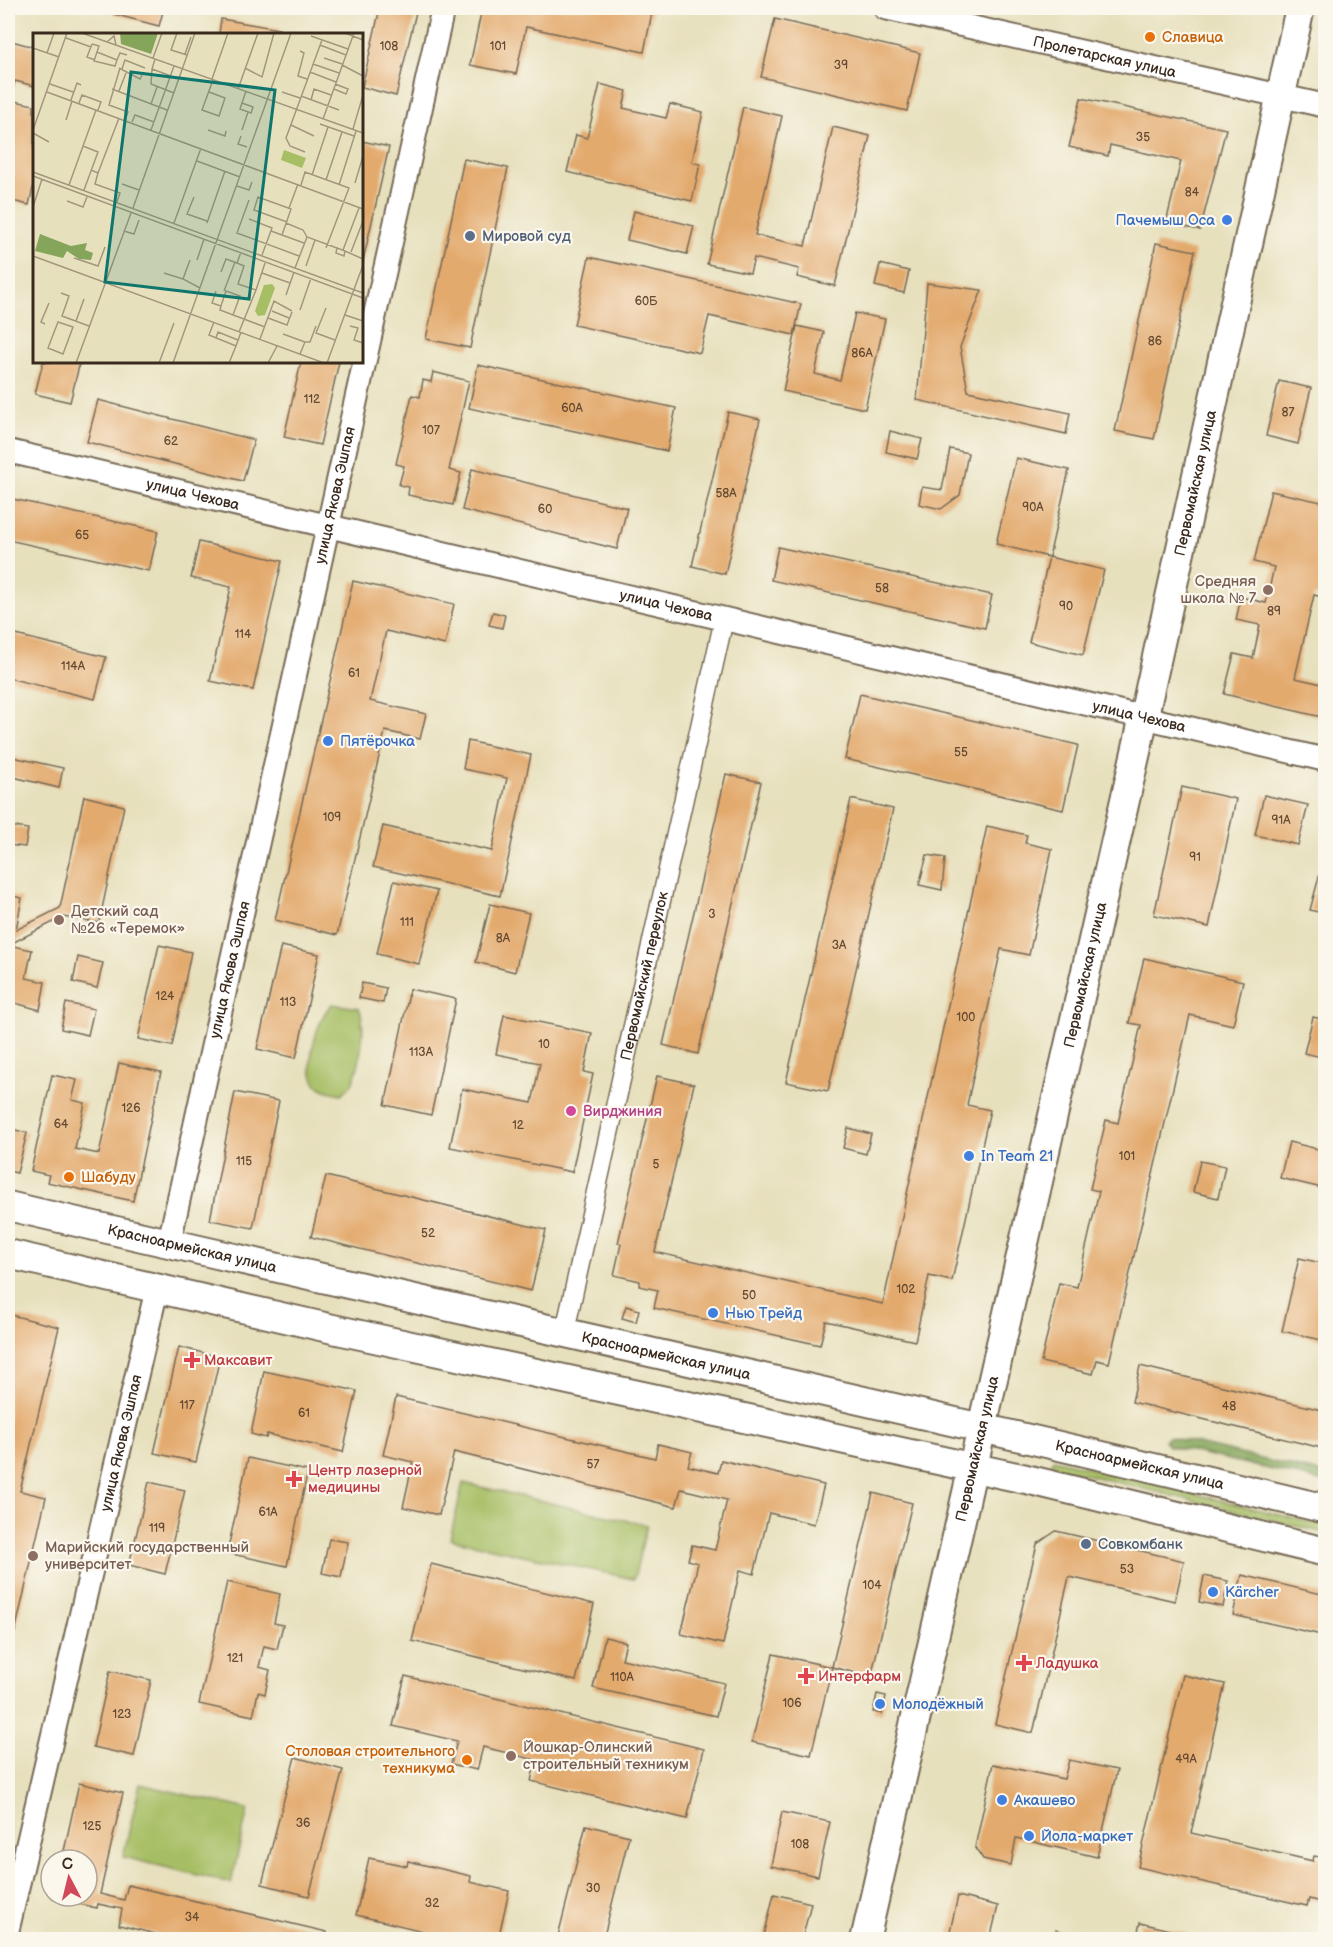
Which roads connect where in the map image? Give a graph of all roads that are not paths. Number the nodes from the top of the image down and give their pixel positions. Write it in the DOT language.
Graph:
graph roads {
  1 [pos="443,8"];
  2 [pos="885,8"];
  3 [pos="1300,8"];
  4 [pos="1281,96"];
  5 [pos="1326,106"];
  6 [pos="8,451"];
  7 [pos="328,526"];
  8 [pos="724,619"];
  9 [pos="1143,717"];
  10 [pos="1326,760"];
  11 [pos="8,1206"];
  12 [pos="169,1244"];
  13 [pos="8,1254"];
  14 [pos="157,1288"];
  15 [pos="564,1335"];
  16 [pos="981,1427"];
  17 [pos="973,1468"];
  18 [pos="1326,1509"];
  19 [pos="1326,1552"];
  20 [pos="8,1928"];
  21 [pos="865,1940"];
  1 -- 7 [label="street, улица Якова Эшпая"];
  2 -- 4 [label="street, Пролетарская улица"];
  3 -- 4 [label="main road, Первомайская улица"];
  4 -- 5 [label="street, Пролетарская улица"];
  4 -- 9 [label="main road, Первомайская улица"];
  6 -- 7 [label="street, улица Чехова"];
  7 -- 8 [label="street, улица Чехова"];
  7 -- 12 [label="street, улица Якова Эшпая"];
  8 -- 9 [label="street, улица Чехова"];
  8 -- 15 [label="street, Первомайский переулок"];
  9 -- 10 [label="street, улица Чехова"];
  9 -- 16 [label="main road, Первомайская улица"];
  11 -- 12 [label="main road, Красноармейская улица"];
  12 -- 14 [label="main road, улица Якова Эшпая"];
  12 -- 15 [label="main road, Красноармейская улица"];
  13 -- 14 [label="main road"];
  14 -- 17 [label="main road"];
  14 -- 20 [label="street, улица Якова Эшпая"];
  15 -- 16 [label="main road, Красноармейская улица"];
  16 -- 17 [label="main road, Первомайская улица"];
  16 -- 18 [label="main road, Красноармейская улица"];
  17 -- 19 [label="main road"];
  17 -- 21 [label="main road, Первомайская улица"];
}
